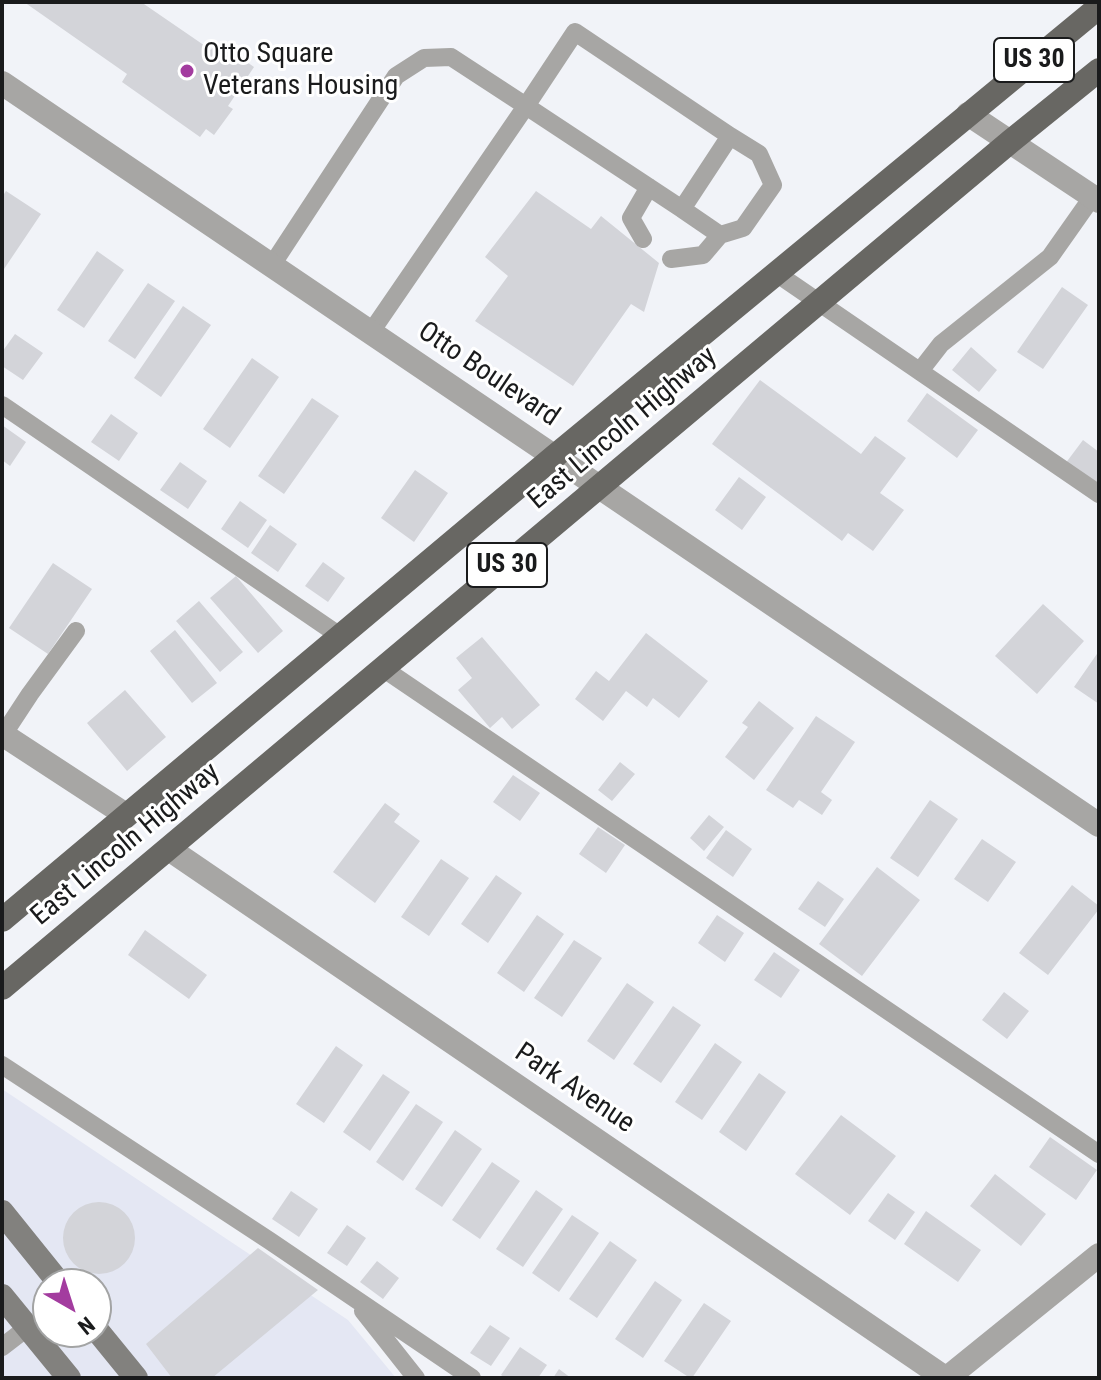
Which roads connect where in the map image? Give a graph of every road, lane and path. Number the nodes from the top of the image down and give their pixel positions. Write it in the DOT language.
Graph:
graph roads {
  1 [pos="1099,7"];
  2 [pos="1099,70"];
  3 [pos="2,83"];
  4 [pos="526,106"];
  5 [pos="968,114"];
  6 [pos="730,136"];
  7 [pos="1011,141"];
  8 [pos="649,187"];
  9 [pos="1096,198"];
  10 [pos="682,209"];
  11 [pos="720,235"];
  12 [pos="643,239"];
  13 [pos="671,259"];
  14 [pos="272,265"];
  15 [pos="776,273"];
  16 [pos="820,303"];
  17 [pos="371,332"];
  18 [pos="920,371"];
  19 [pos="2,405"];
  20 [pos="555,456"];
  21 [pos="600,487"];
  22 [pos="1099,494"];
  23 [pos="76,631"];
  24 [pos="340,636"];
  25 [pos="384,669"];
  26 [pos="2,734"];
  27 [pos="126,815"];
  28 [pos="1099,825"];
  29 [pos="169,849"];
  30 [pos="2,920"];
  31 [pos="2,988"];
  32 [pos="2,1065"];
  33 [pos="1099,1154"];
  34 [pos="2,1212"];
  35 [pos="1099,1255"];
  36 [pos="47,1268"];
  37 [pos="350,1295"];
  38 [pos="2,1296"];
  39 [pos="28,1327"];
  40 [pos="2,1347"];
  41 [pos="112,1348"];
  42 [pos="69,1378"];
  43 [pos="136,1378"];
  44 [pos="416,1378"];
  45 [pos="472,1378"];
  46 [pos="946,1378"];
  1 -- 5 [label="main road, East Lincoln Highway / US 30"];
  2 -- 7 [label="main road, East Lincoln Highway / US 30"];
  3 -- 14 [label="street, Otto Boulevard"];
  4 -- 6 [label="lane"];
  4 -- 8 [label="lane"];
  4 -- 14 [label="lane"];
  4 -- 17 [label="lane"];
  5 -- 7 [label="street"];
  5 -- 15 [label="main road, East Lincoln Highway / US 30"];
  6 -- 10 [label="lane"];
  6 -- 11 [label="lane"];
  7 -- 9 [label="street"];
  7 -- 16 [label="main road, East Lincoln Highway / US 30"];
  8 -- 10 [label="lane"];
  8 -- 12 [label="lane"];
  9 -- 18 [label="lane"];
  10 -- 11 [label="lane"];
  11 -- 13 [label="lane"];
  14 -- 17 [label="street, Otto Boulevard"];
  15 -- 16 [label="lane"];
  15 -- 20 [label="main road, East Lincoln Highway / US 30"];
  16 -- 18 [label="lane"];
  16 -- 21 [label="main road, East Lincoln Highway / US 30"];
  17 -- 20 [label="street, Otto Boulevard"];
  18 -- 22 [label="lane"];
  19 -- 24 [label="lane"];
  20 -- 21 [label="street, Otto Boulevard"];
  20 -- 24 [label="main road, East Lincoln Highway / US 30"];
  21 -- 25 [label="main road, East Lincoln Highway / US 30"];
  21 -- 28 [label="street, Otto Boulevard"];
  23 -- 26 [label="lane"];
  24 -- 27 [label="main road, East Lincoln Highway / US 30"];
  25 -- 29 [label="main road, East Lincoln Highway / US 30"];
  25 -- 33 [label="lane"];
  26 -- 27 [label="street"];
  27 -- 30 [label="main road, East Lincoln Highway / US 30"];
  29 -- 31 [label="main road, East Lincoln Highway / US 30"];
  29 -- 46 [label="street, Park Avenue"];
  32 -- 37 [label="lane"];
  34 -- 36 [label="street"];
  35 -- 46 [label="street"];
  37 -- 44 [label="lane"];
  37 -- 45 [label="lane"];
  38 -- 39 [label="street"];
  39 -- 40 [label="lane"];
  39 -- 42 [label="street"];
  41 -- 43 [label="street"];
}
